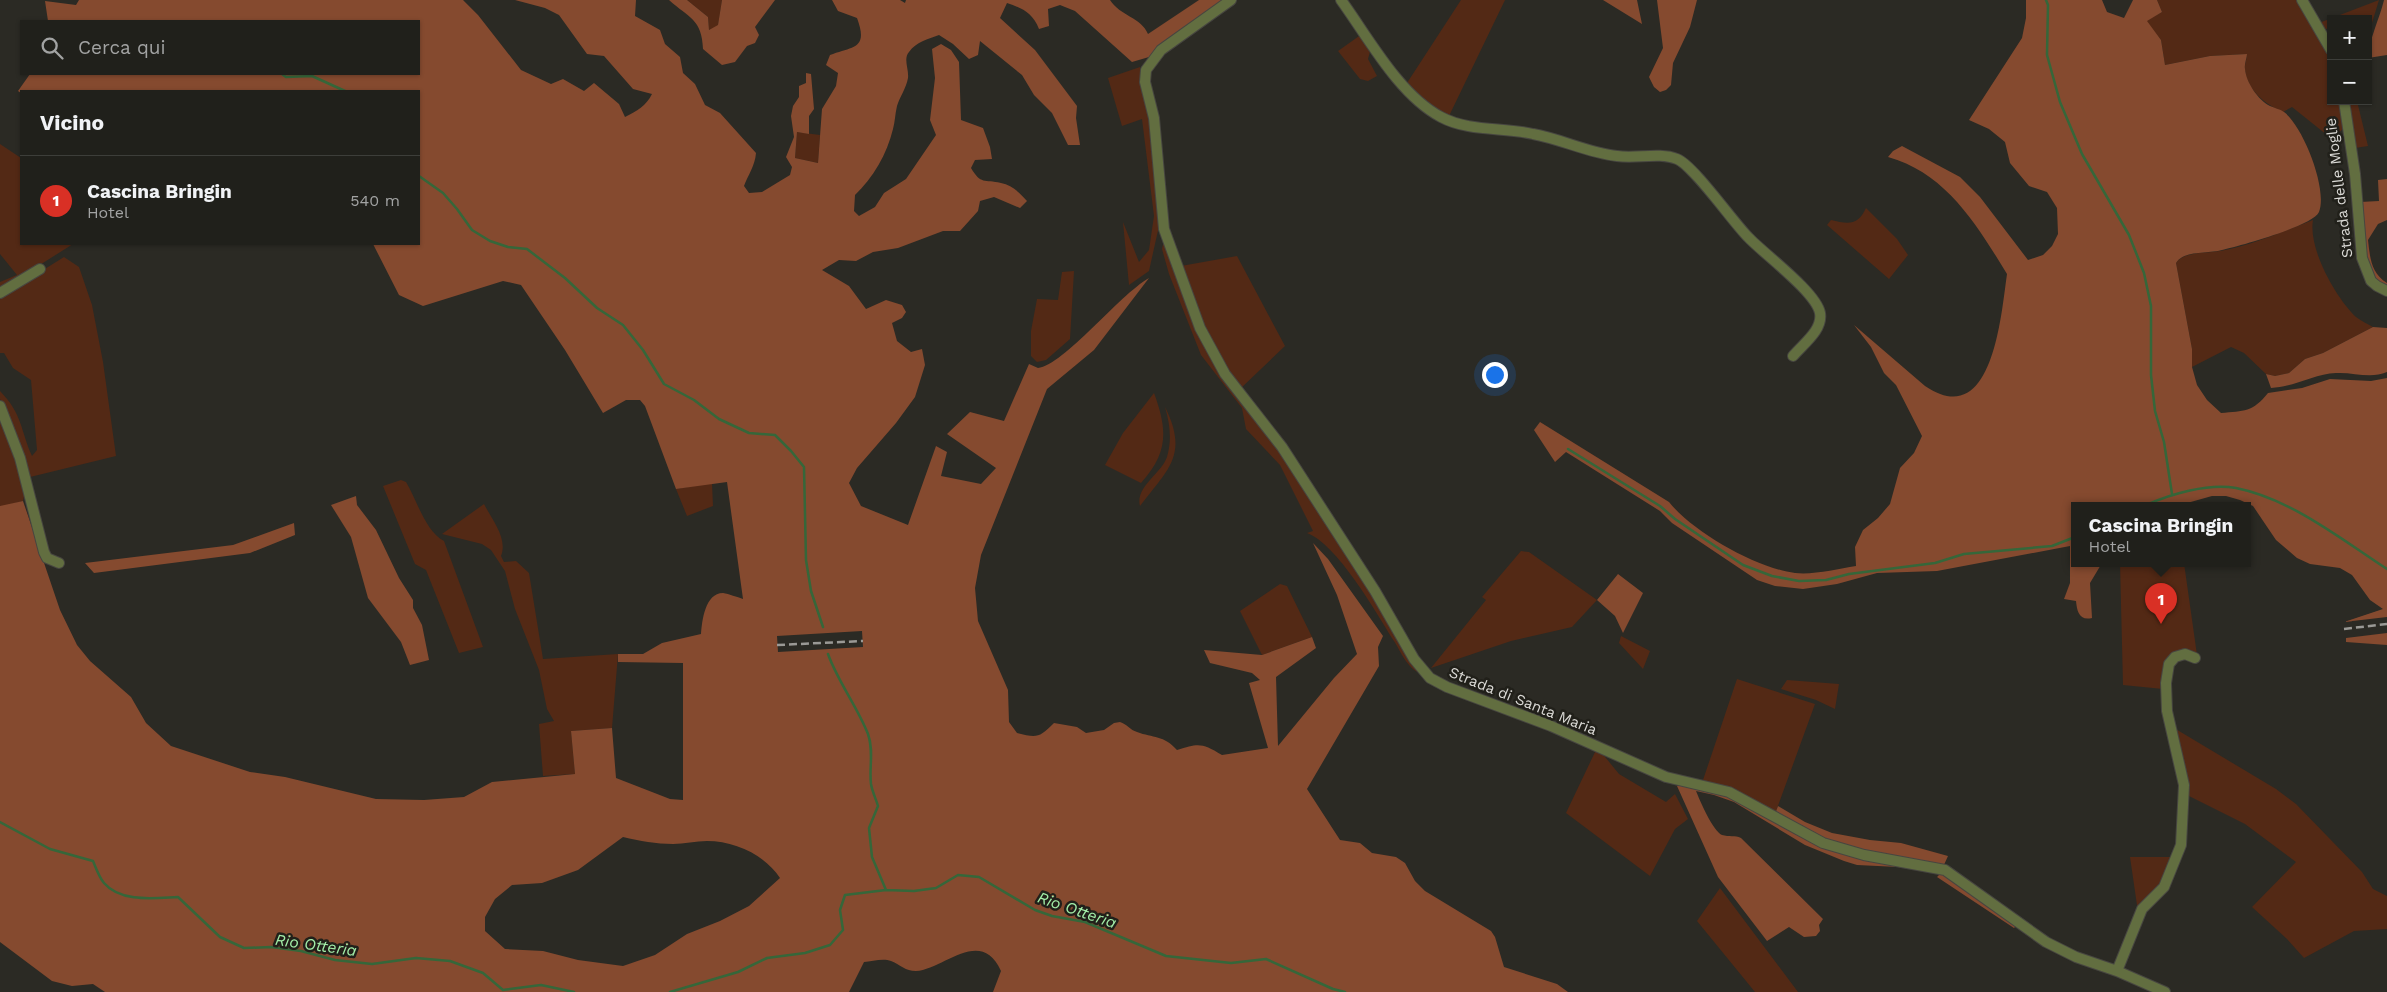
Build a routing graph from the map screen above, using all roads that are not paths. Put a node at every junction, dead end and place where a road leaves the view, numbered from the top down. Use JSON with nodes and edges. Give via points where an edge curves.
{"nodes":[{"id":1,"x":1231,"y":0,"type":"edge"},
{"id":2,"x":1341,"y":0,"type":"edge"},
{"id":3,"x":2302,"y":0,"type":"edge"},
{"id":4,"x":2327,"y":43,"type":"edge"},
{"id":5,"x":2345,"y":105,"type":"edge"},
{"id":6,"x":40,"y":269,"type":"dead end"},
{"id":7,"x":2387,"y":291,"type":"edge"},
{"id":8,"x":0,"y":293,"type":"edge"},
{"id":9,"x":1792,"y":356,"type":"dead end"},
{"id":10,"x":0,"y":406,"type":"edge"},
{"id":11,"x":59,"y":563,"type":"dead end"},
{"id":12,"x":2196,"y":658,"type":"dead end"},
{"id":13,"x":2117,"y":971,"type":"junction"},
{"id":14,"x":2165,"y":992,"type":"edge"}],
"edges":[{"from":1,"to":13,"type":"street","name":"Strada di Santa Maria","via":[[1161,50],[1146,70],[1145,82],[1154,118],[1164,229],[1200,328],[1226,374],[1282,447],[1375,591],[1414,659],[1430,678],[1440,685],[1551,726],[1666,777],[1733,794],[1823,843],[1945,870],[2042,939]]},
{"from":2,"to":9,"type":"street","via":[[1401,82],[1427,108],[1443,118],[1473,126],[1538,134],[1614,156],[1668,157],[1684,162],[1747,236],[1815,302],[1820,315],[1819,324]]},
{"from":3,"to":4,"type":"street"},
{"from":5,"to":7,"type":"street","name":"Strada delle Moglie","via":[[2355,174],[2362,258],[2371,281]]},
{"from":6,"to":8,"type":"street"},
{"from":10,"to":11,"type":"street","via":[[20,458],[44,552],[47,558]]},
{"from":12,"to":13,"type":"street","via":[[2183,654],[2174,657],[2169,664],[2166,683],[2168,716],[2184,785],[2180,847],[2164,887],[2142,910]]},
{"from":13,"to":14,"type":"street","name":"Strada di Santa Maria"}]}
